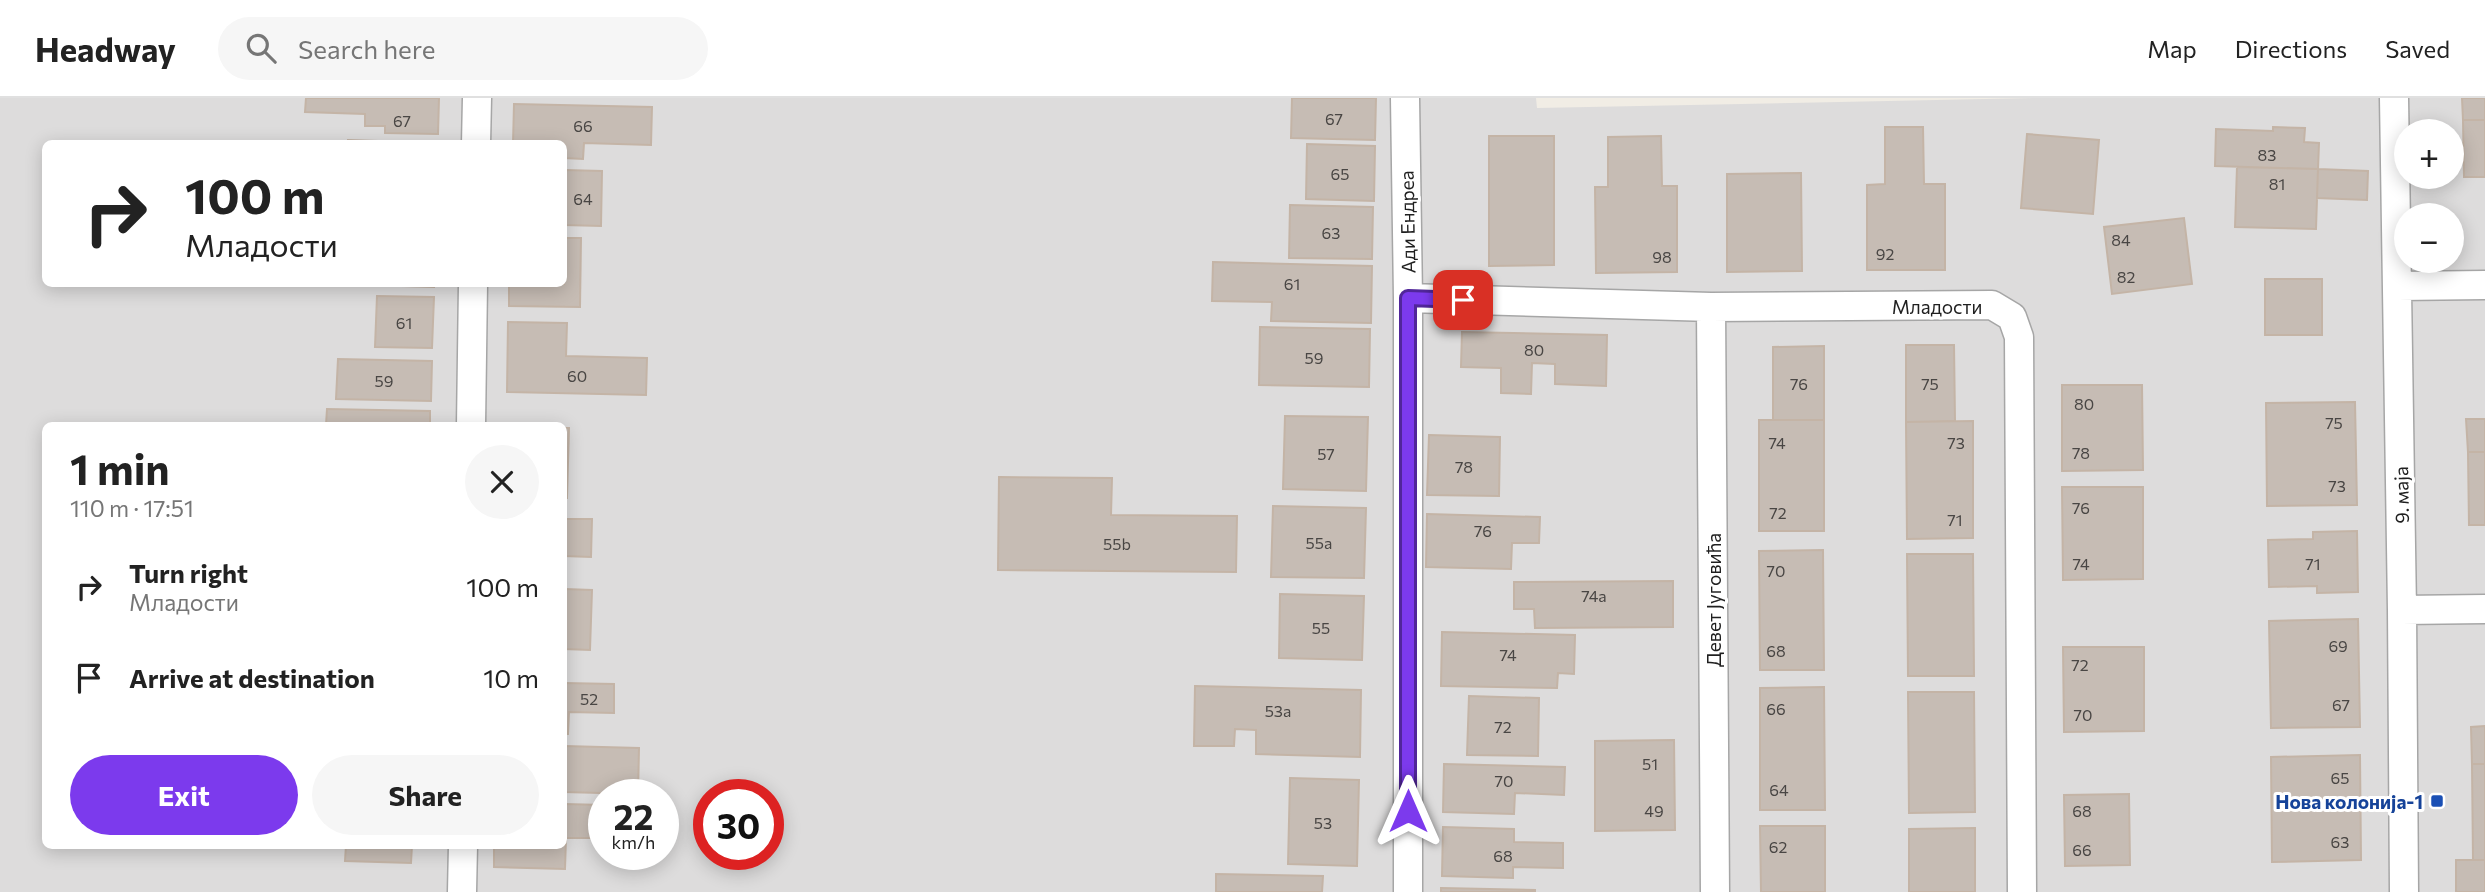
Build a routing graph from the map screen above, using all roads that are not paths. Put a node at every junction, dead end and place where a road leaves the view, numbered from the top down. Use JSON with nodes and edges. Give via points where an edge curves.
{"nodes":[{"id":1,"x":477,"y":98,"type":"edge"},
{"id":2,"x":1405,"y":98,"type":"edge"},
{"id":3,"x":2394,"y":98,"type":"edge"},
{"id":4,"x":476,"y":140,"type":"edge"},
{"id":5,"x":2485,"y":285,"type":"edge"},
{"id":6,"x":2398,"y":286,"type":"junction"},
{"id":7,"x":473,"y":287,"type":"edge"},
{"id":8,"x":1408,"y":298,"type":"junction"},
{"id":9,"x":1712,"y":307,"type":"junction"},
{"id":10,"x":471,"y":422,"type":"edge"},
{"id":11,"x":2485,"y":609,"type":"edge"},
{"id":12,"x":2403,"y":610,"type":"junction"},
{"id":13,"x":463,"y":849,"type":"edge"},
{"id":14,"x":462,"y":892,"type":"edge"},
{"id":15,"x":1408,"y":892,"type":"edge"},
{"id":16,"x":1715,"y":892,"type":"edge"},
{"id":17,"x":2022,"y":892,"type":"edge"},
{"id":18,"x":2404,"y":892,"type":"edge"}],
"edges":[{"from":1,"to":4,"type":"street"},
{"from":2,"to":8,"type":"street","name":"Ади Ендреа"},
{"from":3,"to":6,"type":"street","name":"9. маја"},
{"from":5,"to":6,"type":"street"},
{"from":6,"to":12,"type":"street","name":"9. маја"},
{"from":7,"to":10,"type":"street"},
{"from":8,"to":9,"type":"street","name":"Младости"},
{"from":8,"to":15,"type":"street","name":"Ади Ендреа"},
{"from":9,"to":16,"type":"street","name":"Девет Југовића"},
{"from":9,"to":17,"type":"street","name":"Младости","via":[[1992,305],[2017,325]]},
{"from":11,"to":12,"type":"street"},
{"from":12,"to":18,"type":"street","name":"9. маја"},
{"from":13,"to":14,"type":"street"}]}
